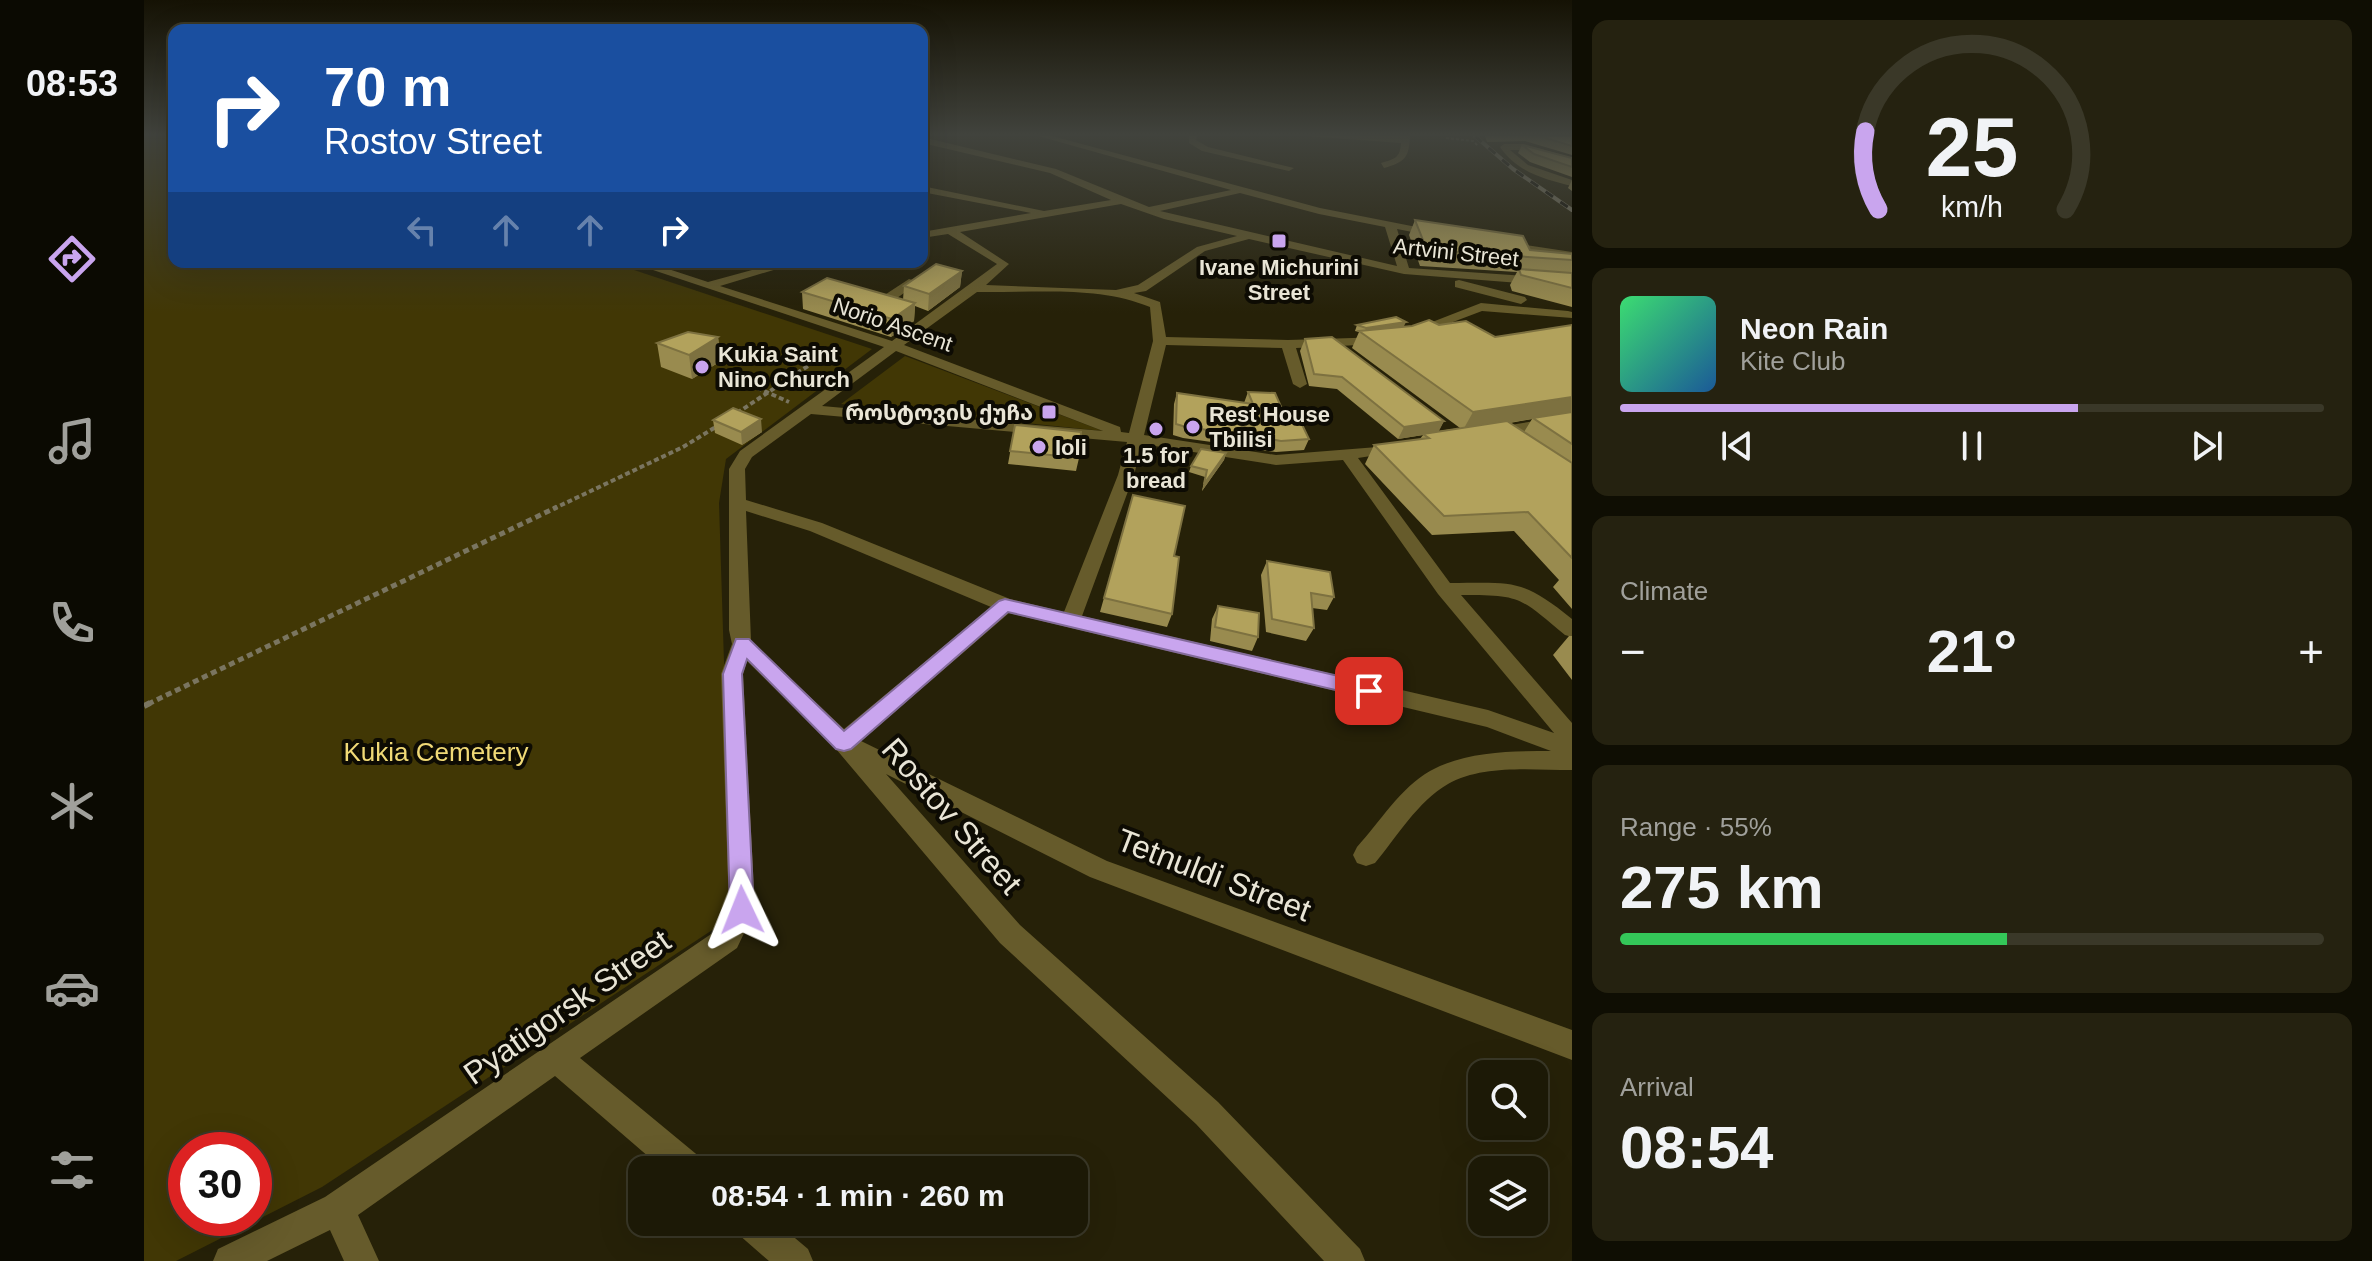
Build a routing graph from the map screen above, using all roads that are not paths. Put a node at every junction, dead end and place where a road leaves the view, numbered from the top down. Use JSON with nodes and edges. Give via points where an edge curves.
{"nodes":[{"id":1,"x":955,"y":195,"type":"edge"},
{"id":2,"x":1107,"y":195,"type":"edge"},
{"id":3,"x":1222,"y":195,"type":"edge"},
{"id":4,"x":1257,"y":195,"type":"edge"},
{"id":5,"x":1122,"y":201,"type":"junction"},
{"id":6,"x":1148,"y":211,"type":"junction"},
{"id":7,"x":1047,"y":214,"type":"junction"},
{"id":8,"x":1390,"y":225,"type":"junction"},
{"id":9,"x":949,"y":230,"type":"junction"},
{"id":10,"x":928,"y":234,"type":"edge"},
{"id":11,"x":1249,"y":235,"type":"junction"},
{"id":12,"x":1447,"y":235,"type":"edge"},
{"id":13,"x":1490,"y":243,"type":"edge"},
{"id":14,"x":1572,"y":255,"type":"edge"},
{"id":15,"x":653,"y":268,"type":"edge"},
{"id":16,"x":769,"y":268,"type":"edge"},
{"id":17,"x":1404,"y":271,"type":"junction"},
{"id":18,"x":913,"y":282,"type":"edge"},
{"id":19,"x":1572,"y":283,"type":"edge"},
{"id":20,"x":706,"y":286,"type":"junction"},
{"id":21,"x":977,"y":288,"type":"junction"},
{"id":22,"x":1115,"y":294,"type":"junction"},
{"id":23,"x":1570,"y":316,"type":"edge"},
{"id":24,"x":933,"y":320,"type":"junction"},
{"id":25,"x":1160,"y":341,"type":"junction"},
{"id":26,"x":1332,"y":343,"type":"junction"},
{"id":27,"x":1288,"y":344,"type":"junction"},
{"id":28,"x":897,"y":347,"type":"junction"},
{"id":29,"x":1358,"y":362,"type":"edge"},
{"id":30,"x":1300,"y":384,"type":"dead end"},
{"id":31,"x":809,"y":409,"type":"junction"},
{"id":32,"x":1572,"y":420,"type":"edge"},
{"id":33,"x":1500,"y":431,"type":"junction"},
{"id":34,"x":1473,"y":436,"type":"edge"},
{"id":35,"x":1133,"y":438,"type":"junction"},
{"id":36,"x":1417,"y":444,"type":"edge"},
{"id":37,"x":1524,"y":448,"type":"edge"},
{"id":38,"x":1347,"y":455,"type":"junction"},
{"id":39,"x":737,"y":503,"type":"junction"},
{"id":40,"x":1445,"y":589,"type":"junction"},
{"id":41,"x":1005,"y":605,"type":"junction"},
{"id":42,"x":1071,"y":619,"type":"junction"},
{"id":43,"x":1572,"y":630,"type":"edge"},
{"id":44,"x":742,"y":644,"type":"junction"},
{"id":45,"x":1572,"y":738,"type":"edge"},
{"id":46,"x":844,"y":743,"type":"junction"},
{"id":47,"x":1572,"y":751,"type":"edge"},
{"id":48,"x":1572,"y":761,"type":"edge"},
{"id":49,"x":1366,"y":855,"type":"dead end"},
{"id":50,"x":1572,"y":1045,"type":"edge"},
{"id":51,"x":558,"y":1059,"type":"junction"},
{"id":52,"x":672,"y":1156,"type":"edge"},
{"id":53,"x":337,"y":1209,"type":"junction"},
{"id":54,"x":767,"y":1236,"type":"edge"},
{"id":55,"x":230,"y":1261,"type":"edge"},
{"id":56,"x":362,"y":1261,"type":"edge"},
{"id":57,"x":796,"y":1261,"type":"edge"},
{"id":58,"x":1348,"y":1261,"type":"edge"}],
"edges":[{"from":1,"to":7,"type":"street"},
{"from":2,"to":5,"type":"street","name":"Artvini Street"},
{"from":3,"to":6,"type":"street"},
{"from":4,"to":8,"type":"street"},
{"from":5,"to":6,"type":"street","name":"Artvini Street"},
{"from":5,"to":7,"type":"street"},
{"from":6,"to":11,"type":"street","name":"Artvini Street"},
{"from":7,"to":9,"type":"street"},
{"from":8,"to":12,"type":"street"},
{"from":8,"to":17,"type":"street"},
{"from":9,"to":10,"type":"street"},
{"from":9,"to":21,"type":"street","via":[[1003,264]]},
{"from":11,"to":17,"type":"street","name":"Artvini Street"},
{"from":11,"to":22,"type":"street","via":[[1201,249],[1142,288]]},
{"from":13,"to":14,"type":"street"},
{"from":15,"to":20,"type":"street","name":"Norio Ascent"},
{"from":16,"to":20,"type":"street"},
{"from":17,"to":19,"type":"street","name":"Artvini Street"},
{"from":17,"to":23,"type":"street"},
{"from":18,"to":24,"type":"street","via":[[885,304]]},
{"from":20,"to":28,"type":"street","name":"Norio Ascent"},
{"from":21,"to":22,"type":"street"},
{"from":21,"to":24,"type":"street"},
{"from":22,"to":25,"type":"street","via":[[1156,305]]},
{"from":23,"to":26,"type":"street","via":[[1481,307],[1399,337]]},
{"from":24,"to":28,"type":"street"},
{"from":25,"to":27,"type":"street"},
{"from":25,"to":35,"type":"street"},
{"from":26,"to":27,"type":"street"},
{"from":26,"to":29,"type":"street"},
{"from":27,"to":30,"type":"street"},
{"from":28,"to":31,"type":"street"},
{"from":28,"to":35,"type":"street","name":"Norio Ascent"},
{"from":31,"to":35,"type":"street","name":"Norio Ascent"},
{"from":31,"to":39,"type":"street","via":[[746,454],[737,469]]},
{"from":32,"to":33,"type":"street"},
{"from":33,"to":34,"type":"street"},
{"from":33,"to":37,"type":"street"},
{"from":35,"to":38,"type":"street","name":"Norio Ascent","via":[[1276,460]]},
{"from":35,"to":42,"type":"street","via":[[1126,475]]},
{"from":36,"to":38,"type":"street","name":"Norio Ascent"},
{"from":38,"to":40,"type":"street"},
{"from":39,"to":41,"type":"street","via":[[816,527]]},
{"from":39,"to":44,"type":"street"},
{"from":40,"to":43,"type":"street","via":[[1513,589],[1533,598]]},
{"from":40,"to":45,"type":"street"},
{"from":41,"to":42,"type":"street"},
{"from":41,"to":46,"type":"street"},
{"from":42,"to":47,"type":"street","via":[[1488,719]]},
{"from":44,"to":46,"type":"street","name":"Rostov Street"},
{"from":44,"to":51,"type":"street","name":"Pyatigorsk Street","via":[[732,674],[742,910],[727,939]]},
{"from":46,"to":50,"type":"street","name":"Tetnuldi Street","via":[[1099,869]]},
{"from":46,"to":58,"type":"street","name":"Rostov Street","via":[[1010,934],[1207,1113]]},
{"from":48,"to":49,"type":"street","via":[[1470,766],[1435,779]]},
{"from":51,"to":52,"type":"street"},
{"from":51,"to":53,"type":"street","name":"Pyatigorsk Street"},
{"from":53,"to":55,"type":"street","name":"Pyatigorsk Street"},
{"from":53,"to":56,"type":"street"},
{"from":54,"to":57,"type":"street"}]}
